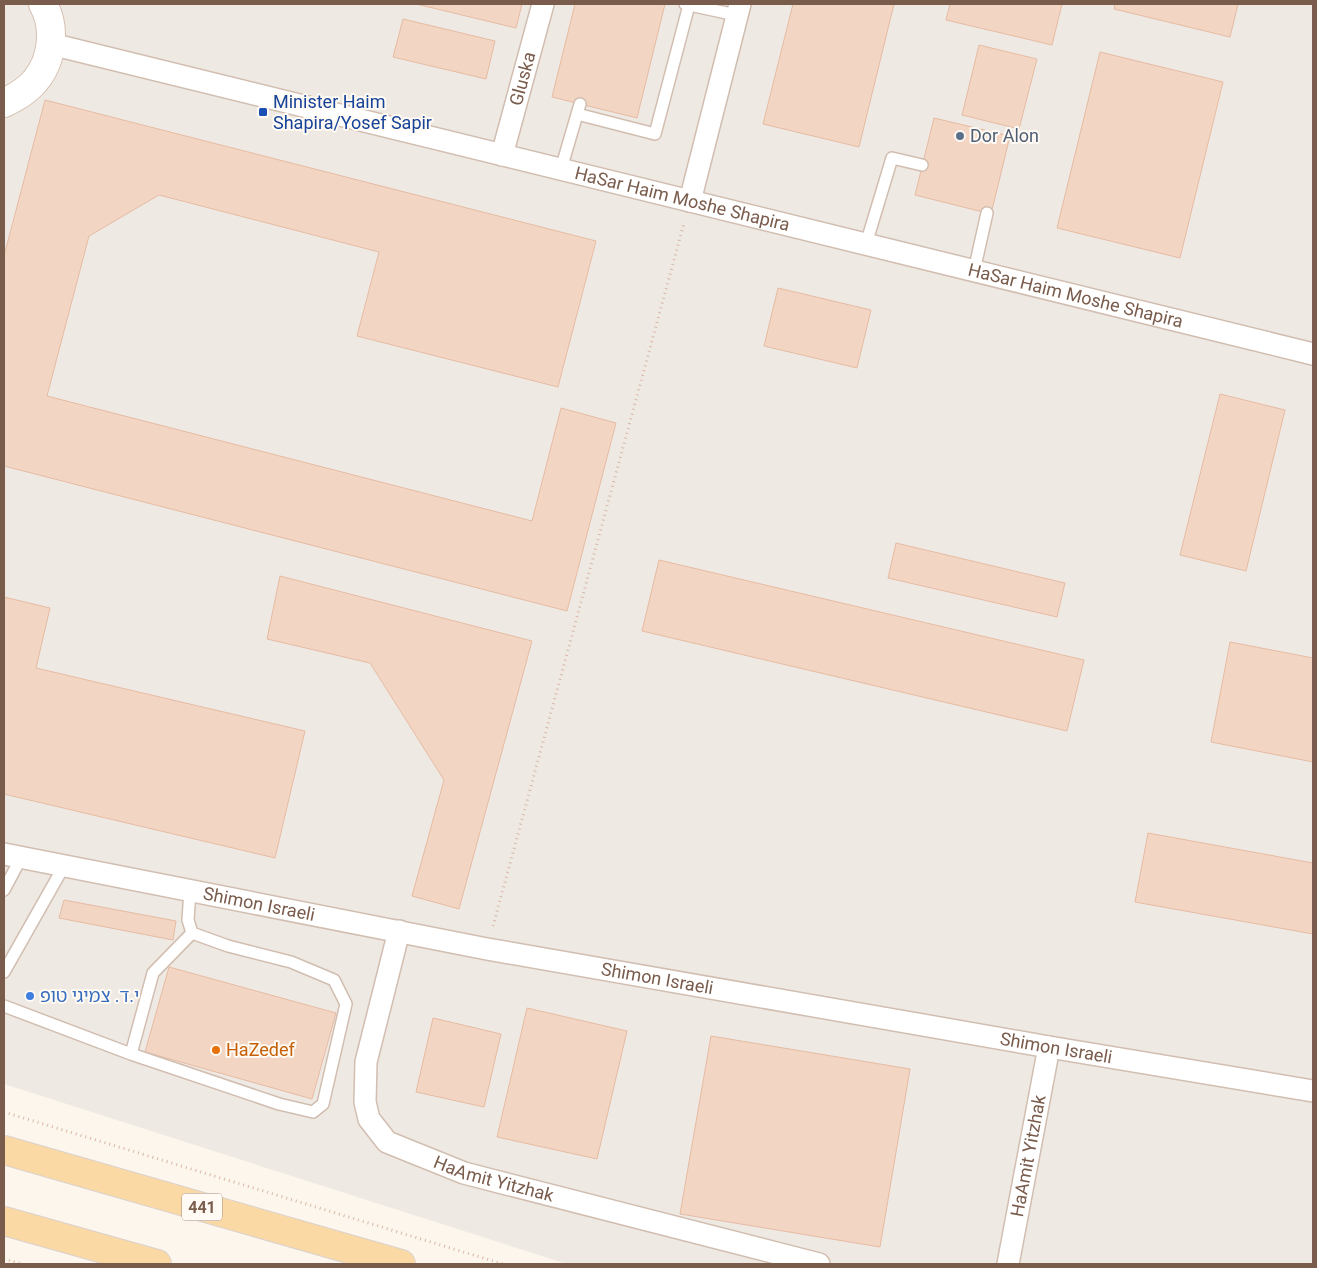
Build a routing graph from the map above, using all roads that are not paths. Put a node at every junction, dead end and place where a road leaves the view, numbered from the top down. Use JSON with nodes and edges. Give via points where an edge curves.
{"nodes":[{"id":1,"x":43,"y":4,"type":"edge"},
{"id":2,"x":542,"y":4,"type":"edge"},
{"id":3,"x":687,"y":4,"type":"edge"},
{"id":4,"x":738,"y":9,"type":"edge"},
{"id":5,"x":51,"y":44,"type":"junction"},
{"id":6,"x":4,"y":103,"type":"edge"},
{"id":7,"x":502,"y":155,"type":"junction"},
{"id":8,"x":922,"y":165,"type":"dead end"},
{"id":9,"x":561,"y":169,"type":"junction"},
{"id":10,"x":690,"y":201,"type":"junction"},
{"id":11,"x":987,"y":213,"type":"dead end"},
{"id":12,"x":866,"y":244,"type":"junction"},
{"id":13,"x":974,"y":271,"type":"junction"},
{"id":14,"x":1313,"y":354,"type":"edge"},
{"id":15,"x":12,"y":856,"type":"edge"},
{"id":16,"x":64,"y":866,"type":"junction"},
{"id":17,"x":4,"y":890,"type":"edge"},
{"id":18,"x":190,"y":891,"type":"junction"},
{"id":19,"x":399,"y":931,"type":"junction"},
{"id":20,"x":192,"y":933,"type":"junction"},
{"id":21,"x":4,"y":972,"type":"edge"},
{"id":22,"x":4,"y":1006,"type":"edge"},
{"id":23,"x":1049,"y":1047,"type":"junction"},
{"id":24,"x":131,"y":1054,"type":"junction"},
{"id":25,"x":1313,"y":1090,"type":"edge"},
{"id":26,"x":4,"y":1150,"type":"edge"},
{"id":27,"x":4,"y":1221,"type":"edge"},
{"id":28,"x":157,"y":1264,"type":"edge"},
{"id":29,"x":401,"y":1264,"type":"edge"},
{"id":30,"x":818,"y":1264,"type":"edge"},
{"id":31,"x":1008,"y":1264,"type":"edge"}],
"edges":[{"from":1,"to":5,"type":"street","via":[[50,25]]},
{"from":2,"to":7,"type":"street","name":"Gluska"},
{"from":3,"to":4,"type":"lane"},
{"from":3,"to":9,"type":"lane","via":[[655,134],[579,109]]},
{"from":4,"to":10,"type":"street"},
{"from":5,"to":6,"type":"street","via":[[46,63],[36,80],[22,94]]},
{"from":5,"to":7,"type":"street","name":"HaSar Haim Moshe Shapira"},
{"from":7,"to":9,"type":"street","name":"HaSar Haim Moshe Shapira"},
{"from":8,"to":12,"type":"lane","via":[[892,158]]},
{"from":9,"to":10,"type":"street","name":"HaSar Haim Moshe Shapira"},
{"from":10,"to":12,"type":"street","name":"HaSar Haim Moshe Shapira"},
{"from":11,"to":13,"type":"lane"},
{"from":12,"to":13,"type":"street","name":"HaSar Haim Moshe Shapira"},
{"from":13,"to":14,"type":"street","name":"HaSar Haim Moshe Shapira"},
{"from":15,"to":16,"type":"street","name":"Shimon Israeli"},
{"from":15,"to":17,"type":"lane"},
{"from":16,"to":18,"type":"street","name":"Shimon Israeli"},
{"from":16,"to":21,"type":"lane"},
{"from":18,"to":19,"type":"street","name":"Shimon Israeli"},
{"from":18,"to":20,"type":"lane","via":[[188,920]]},
{"from":19,"to":23,"type":"street","name":"Shimon Israeli"},
{"from":19,"to":30,"type":"street","name":"HaAmit Yitzhak","via":[[366,1062],[365,1102],[369,1119],[386,1142],[464,1173]]},
{"from":20,"to":24,"type":"lane","via":[[153,973]]},
{"from":20,"to":24,"type":"lane","via":[[291,962],[334,980],[346,1004],[323,1104],[313,1112],[280,1104]]},
{"from":22,"to":24,"type":"lane"},
{"from":23,"to":25,"type":"street","name":"Shimon Israeli"},
{"from":23,"to":31,"type":"street","name":"HaAmit Yitzhak"},
{"from":26,"to":29,"type":"main road","number":"441"},
{"from":27,"to":28,"type":"main road"}]}
